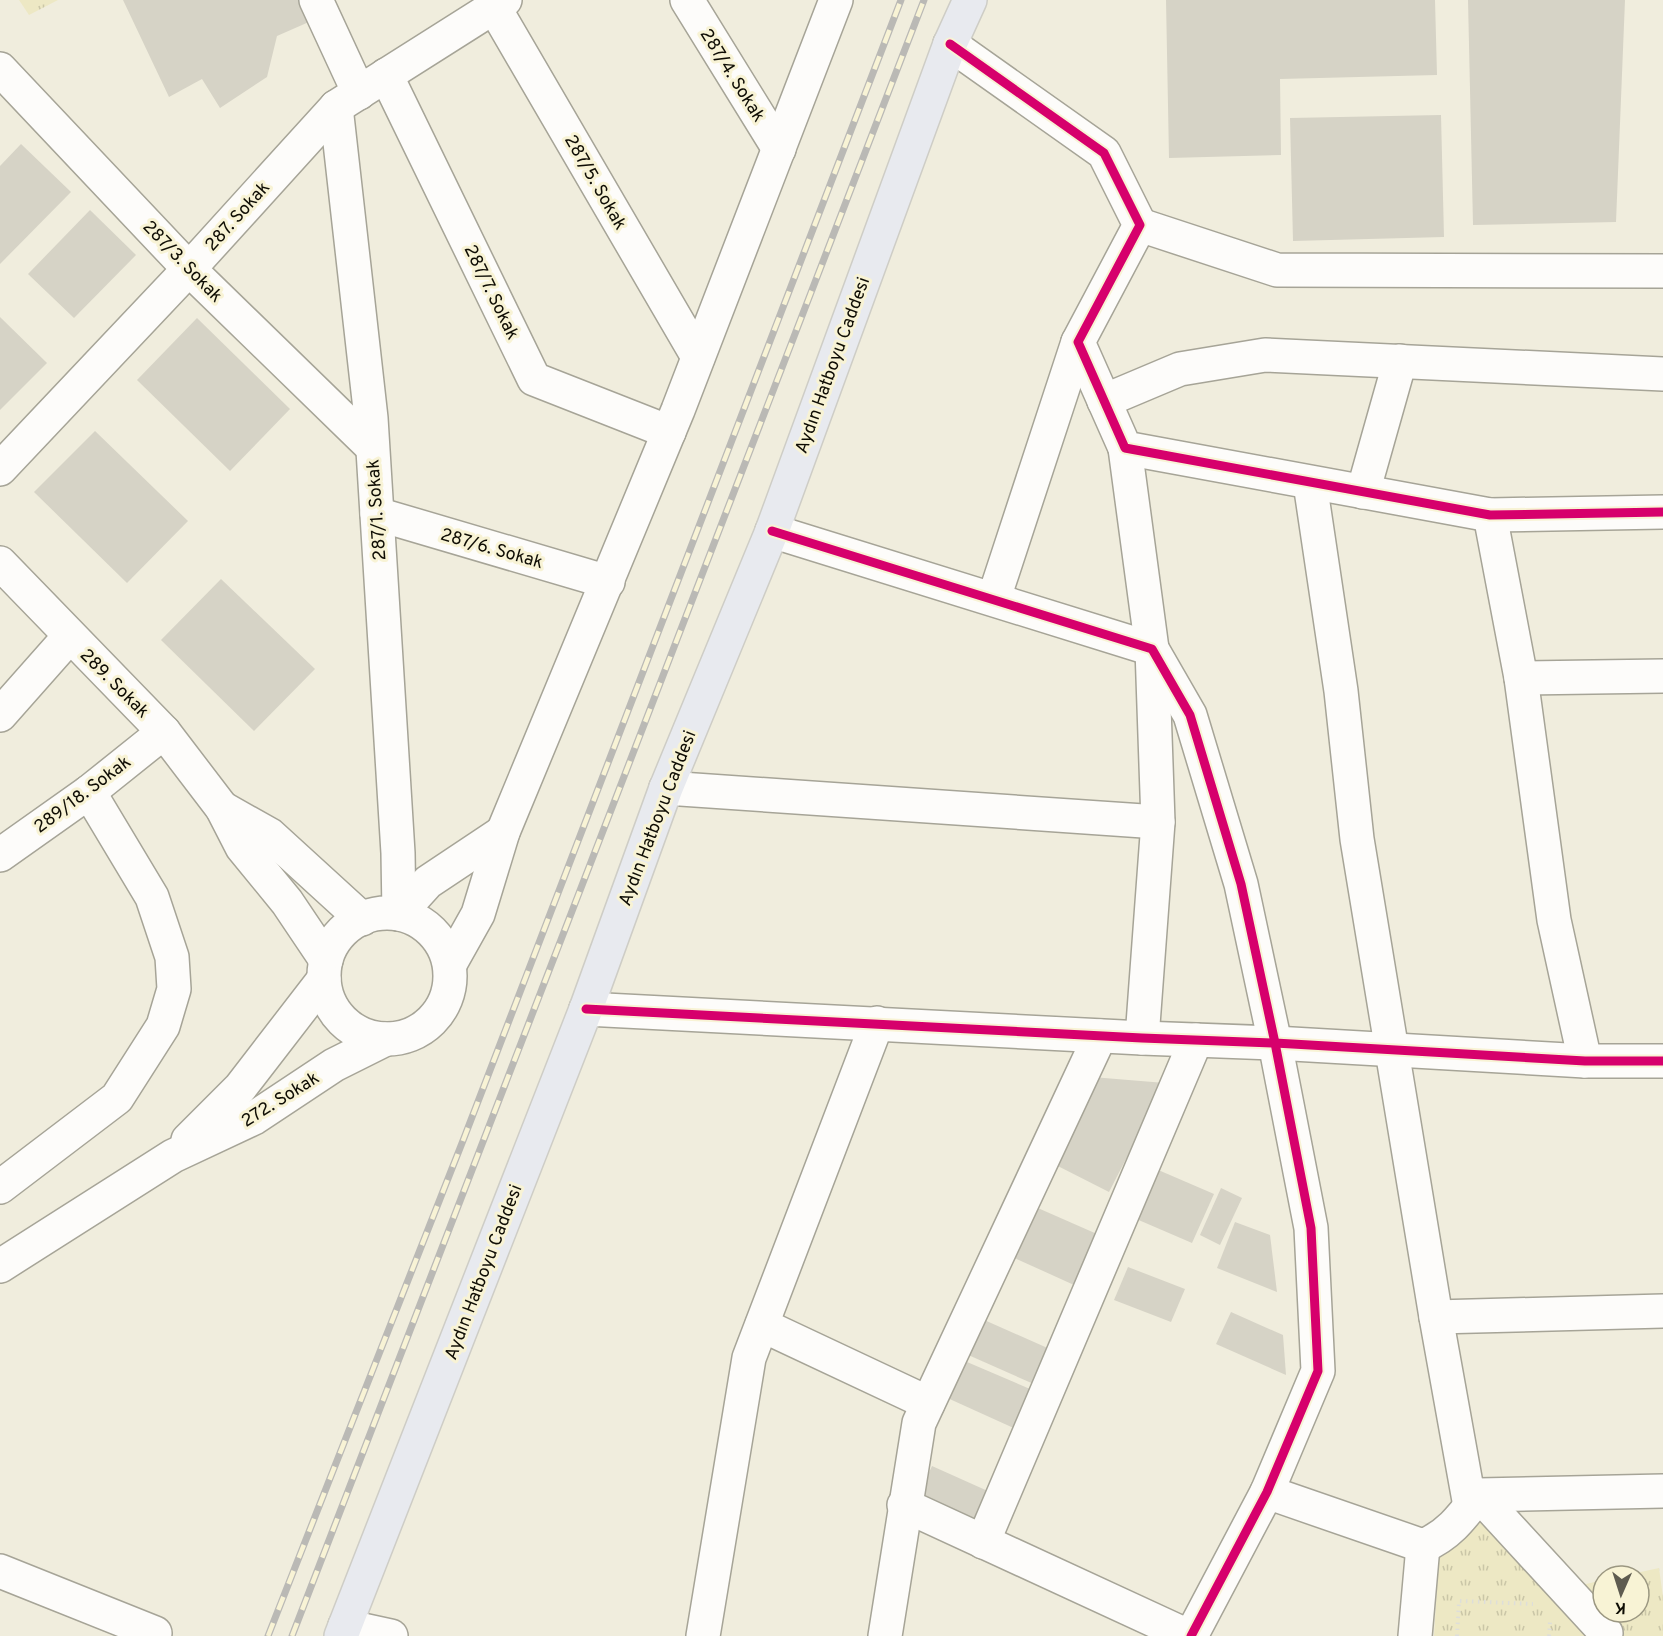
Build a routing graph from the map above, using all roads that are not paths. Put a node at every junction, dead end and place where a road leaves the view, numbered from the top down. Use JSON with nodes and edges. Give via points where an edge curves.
{"nodes":[{"id":1,"x":316,"y":0,"type":"edge"},
{"id":2,"x":687,"y":0,"type":"edge"},
{"id":3,"x":836,"y":0,"type":"edge"},
{"id":4,"x":970,"y":0,"type":"edge"},
{"id":5,"x":500,"y":3,"type":"edge"},
{"id":6,"x":950,"y":44,"type":"junction"},
{"id":7,"x":0,"y":69,"type":"edge"},
{"id":8,"x":386,"y":75,"type":"junction"},
{"id":9,"x":347,"y":100,"type":"junction"},
{"id":10,"x":779,"y":149,"type":"junction"},
{"id":11,"x":1140,"y":225,"type":"junction"},
{"id":12,"x":189,"y":269,"type":"junction"},
{"id":13,"x":1663,"y":271,"type":"edge"},
{"id":14,"x":1078,"y":342,"type":"junction"},
{"id":15,"x":698,"y":357,"type":"junction"},
{"id":16,"x":1400,"y":361,"type":"junction"},
{"id":17,"x":1663,"y":374,"type":"edge"},
{"id":18,"x":1104,"y":401,"type":"junction"},
{"id":19,"x":669,"y":432,"type":"junction"},
{"id":20,"x":372,"y":447,"type":"junction"},
{"id":21,"x":1125,"y":448,"type":"junction"},
{"id":22,"x":0,"y":469,"type":"edge"},
{"id":23,"x":1310,"y":483,"type":"junction"},
{"id":24,"x":1363,"y":492,"type":"junction"},
{"id":25,"x":1663,"y":512,"type":"edge"},
{"id":26,"x":376,"y":514,"type":"junction"},
{"id":27,"x":1490,"y":515,"type":"junction"},
{"id":28,"x":772,"y":531,"type":"junction"},
{"id":29,"x":0,"y":563,"type":"edge"},
{"id":30,"x":608,"y":582,"type":"junction"},
{"id":31,"x":994,"y":598,"type":"junction"},
{"id":32,"x":69,"y":637,"type":"junction"},
{"id":33,"x":1152,"y":649,"type":"junction"},
{"id":34,"x":1663,"y":676,"type":"edge"},
{"id":35,"x":1521,"y":678,"type":"junction"},
{"id":36,"x":0,"y":715,"type":"edge"},
{"id":37,"x":164,"y":732,"type":"junction"},
{"id":38,"x":666,"y":788,"type":"junction"},
{"id":39,"x":89,"y":792,"type":"junction"},
{"id":40,"x":222,"y":808,"type":"junction"},
{"id":41,"x":1158,"y":822,"type":"junction"},
{"id":42,"x":503,"y":832,"type":"junction"},
{"id":43,"x":0,"y":855,"type":"edge"},
{"id":44,"x":399,"y":914,"type":"junction"},
{"id":45,"x":362,"y":919,"type":"junction"},
{"id":46,"x":450,"y":964,"type":"junction"},
{"id":47,"x":325,"y":969,"type":"junction"},
{"id":48,"x":586,"y":1009,"type":"junction"},
{"id":49,"x":877,"y":1023,"type":"junction"},
{"id":50,"x":1100,"y":1036,"type":"junction"},
{"id":51,"x":1142,"y":1038,"type":"junction"},
{"id":52,"x":386,"y":1039,"type":"junction"},
{"id":53,"x":1196,"y":1040,"type":"junction"},
{"id":54,"x":1275,"y":1043,"type":"junction"},
{"id":55,"x":1393,"y":1052,"type":"junction"},
{"id":56,"x":1585,"y":1061,"type":"junction"},
{"id":57,"x":1663,"y":1061,"type":"edge"},
{"id":58,"x":172,"y":1156,"type":"junction"},
{"id":59,"x":0,"y":1187,"type":"edge"},
{"id":60,"x":0,"y":1266,"type":"edge"},
{"id":61,"x":1663,"y":1311,"type":"edge"},
{"id":62,"x":1436,"y":1317,"type":"junction"},
{"id":63,"x":762,"y":1325,"type":"junction"},
{"id":64,"x":928,"y":1403,"type":"junction"},
{"id":65,"x":1663,"y":1491,"type":"edge"},
{"id":66,"x":1267,"y":1492,"type":"junction"},
{"id":67,"x":1475,"y":1501,"type":"junction"},
{"id":68,"x":904,"y":1505,"type":"junction"},
{"id":69,"x":983,"y":1542,"type":"junction"},
{"id":70,"x":1423,"y":1546,"type":"junction"},
{"id":71,"x":0,"y":1570,"type":"edge"},
{"id":72,"x":343,"y":1631,"type":"edge"},
{"id":73,"x":1606,"y":1633,"type":"dead end"},
{"id":74,"x":153,"y":1636,"type":"edge"},
{"id":75,"x":391,"y":1636,"type":"edge"},
{"id":76,"x":703,"y":1636,"type":"edge"},
{"id":77,"x":885,"y":1636,"type":"edge"},
{"id":78,"x":1189,"y":1636,"type":"edge"},
{"id":79,"x":1415,"y":1636,"type":"edge"}],
"edges":[{"from":1,"to":9,"type":"street","name":"287/1. Sokak"},
{"from":2,"to":10,"type":"street","name":"287/4. Sokak"},
{"from":3,"to":10,"type":"street"},
{"from":4,"to":6,"type":"main road","name":"Aydın Hatboyu Caddesi"},
{"from":5,"to":8,"type":"street","name":"287. Sokak"},
{"from":5,"to":15,"type":"street","name":"287/5. Sokak"},
{"from":6,"to":11,"type":"street","via":[[1104,153]]},
{"from":6,"to":28,"type":"main road","name":"Aydın Hatboyu Caddesi"},
{"from":7,"to":12,"type":"street","name":"287/3. Sokak"},
{"from":8,"to":9,"type":"street","name":"287. Sokak"},
{"from":8,"to":19,"type":"street","name":"287/7. Sokak","via":[[534,379]]},
{"from":9,"to":12,"type":"street","name":"287. Sokak"},
{"from":9,"to":20,"type":"street","name":"287/1. Sokak"},
{"from":10,"to":15,"type":"street"},
{"from":11,"to":13,"type":"street","via":[[1277,270]]},
{"from":11,"to":14,"type":"street"},
{"from":12,"to":20,"type":"street","name":"287/3. Sokak"},
{"from":12,"to":22,"type":"street","name":"287. Sokak"},
{"from":14,"to":18,"type":"street"},
{"from":14,"to":31,"type":"street"},
{"from":15,"to":19,"type":"street"},
{"from":16,"to":17,"type":"street"},
{"from":16,"to":18,"type":"street","via":[[1265,355],[1180,369]]},
{"from":16,"to":24,"type":"street"},
{"from":18,"to":21,"type":"street"},
{"from":19,"to":30,"type":"street"},
{"from":20,"to":26,"type":"street","name":"287/1. Sokak"},
{"from":21,"to":23,"type":"street"},
{"from":21,"to":33,"type":"street"},
{"from":23,"to":24,"type":"street"},
{"from":23,"to":55,"type":"street","via":[[1341,691],[1357,839]]},
{"from":24,"to":27,"type":"street"},
{"from":25,"to":27,"type":"street"},
{"from":26,"to":30,"type":"street","name":"287/6. Sokak"},
{"from":26,"to":44,"type":"street","name":"287/1. Sokak"},
{"from":27,"to":35,"type":"street"},
{"from":28,"to":31,"type":"street"},
{"from":28,"to":38,"type":"main road","name":"Aydın Hatboyu Caddesi"},
{"from":29,"to":32,"type":"street","name":"289. Sokak"},
{"from":30,"to":42,"type":"street"},
{"from":31,"to":33,"type":"street"},
{"from":32,"to":36,"type":"street"},
{"from":32,"to":37,"type":"street","name":"289. Sokak"},
{"from":33,"to":41,"type":"street"},
{"from":33,"to":54,"type":"street","via":[[1190,716],[1241,884]]},
{"from":34,"to":35,"type":"street"},
{"from":35,"to":56,"type":"street","via":[[1554,920]]},
{"from":37,"to":39,"type":"street","name":"289/18. Sokak"},
{"from":37,"to":40,"type":"street","name":"289. Sokak"},
{"from":38,"to":41,"type":"street"},
{"from":38,"to":48,"type":"main road","name":"Aydın Hatboyu Caddesi"},
{"from":39,"to":43,"type":"street","name":"289/18. Sokak"},
{"from":39,"to":59,"type":"street","via":[[152,897],[172,957],[174,989],[163,1026],[117,1098]]},
{"from":40,"to":45,"type":"street","via":[[270,835]]},
{"from":40,"to":47,"type":"street","via":[[242,847],[287,902]]},
{"from":41,"to":51,"type":"street"},
{"from":42,"to":44,"type":"street","via":[[428,882]]},
{"from":42,"to":46,"type":"street","via":[[477,914]]},
{"from":44,"to":45,"type":"street"},
{"from":44,"to":46,"type":"street","via":[[432,931]]},
{"from":45,"to":47,"type":"street","via":[[346,928],[334,943]]},
{"from":46,"to":52,"type":"street","via":[[451,983],[436,1017],[404,1037]]},
{"from":47,"to":52,"type":"street","via":[[332,1005],[350,1027],[367,1036]]},
{"from":47,"to":58,"type":"street","name":"272. Sokak","via":[[240,1088]]},
{"from":48,"to":49,"type":"street"},
{"from":48,"to":72,"type":"main road","name":"Aydın Hatboyu Caddesi"},
{"from":49,"to":50,"type":"street"},
{"from":49,"to":63,"type":"street"},
{"from":50,"to":51,"type":"street"},
{"from":50,"to":64,"type":"street"},
{"from":51,"to":53,"type":"street"},
{"from":52,"to":58,"type":"street","name":"272. Sokak","via":[[334,1065],[254,1118]]},
{"from":53,"to":54,"type":"street"},
{"from":53,"to":69,"type":"street"},
{"from":54,"to":55,"type":"street"},
{"from":54,"to":66,"type":"street","via":[[1311,1228],[1318,1371]]},
{"from":55,"to":56,"type":"street"},
{"from":55,"to":62,"type":"street"},
{"from":56,"to":57,"type":"street"},
{"from":58,"to":60,"type":"street","name":"272. Sokak"},
{"from":61,"to":62,"type":"street"},
{"from":62,"to":67,"type":"street"},
{"from":63,"to":64,"type":"street"},
{"from":63,"to":76,"type":"street","via":[[749,1358]]},
{"from":64,"to":68,"type":"street","via":[[919,1423]]},
{"from":65,"to":67,"type":"street"},
{"from":66,"to":70,"type":"street"},
{"from":66,"to":78,"type":"street"},
{"from":67,"to":70,"type":"street","via":[[1458,1524],[1440,1539]]},
{"from":67,"to":73,"type":"street"},
{"from":68,"to":69,"type":"street"},
{"from":68,"to":77,"type":"street"},
{"from":69,"to":78,"type":"street"},
{"from":70,"to":79,"type":"street"},
{"from":71,"to":74,"type":"street","via":[[155,1633]]},
{"from":72,"to":75,"type":"street"}]}
